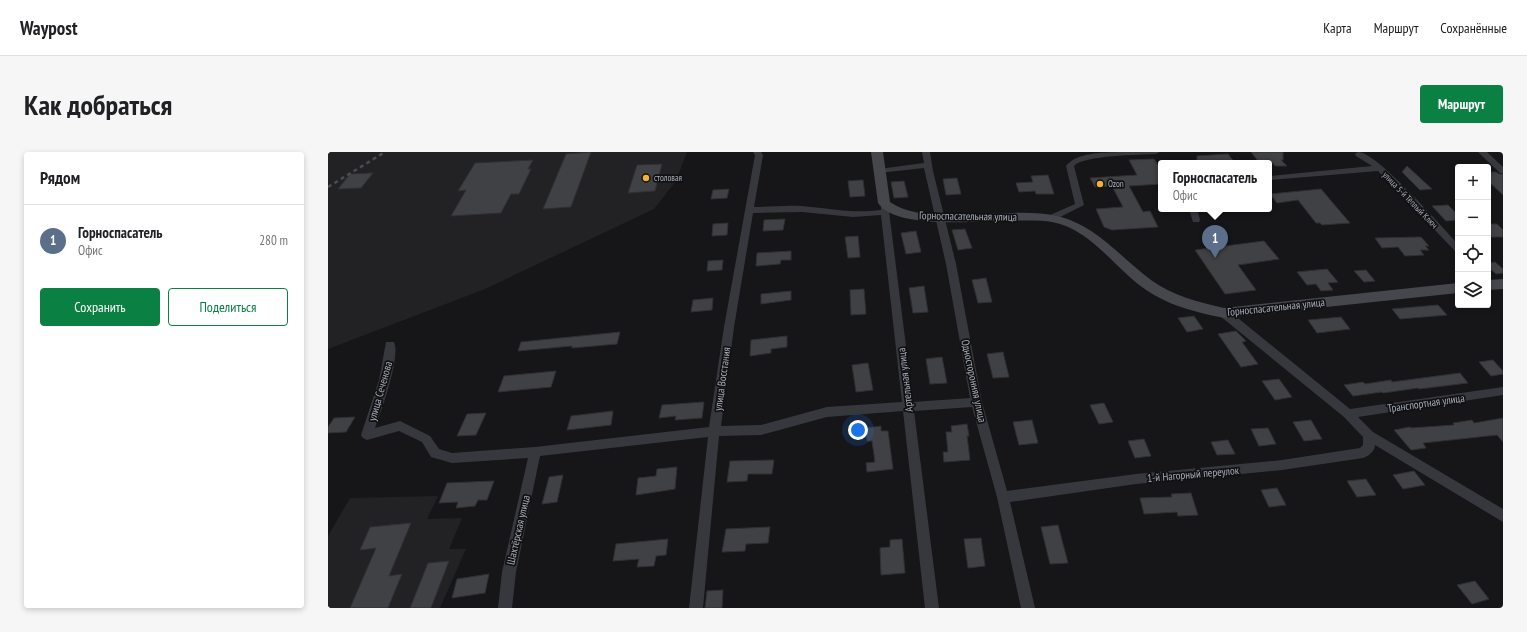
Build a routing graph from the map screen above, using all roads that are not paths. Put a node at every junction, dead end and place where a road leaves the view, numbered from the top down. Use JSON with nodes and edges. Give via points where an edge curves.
{"nodes":[{"id":1,"x":757,"y":152,"type":"edge"},
{"id":2,"x":877,"y":152,"type":"edge"},
{"id":3,"x":926,"y":152,"type":"edge"},
{"id":4,"x":1156,"y":152,"type":"edge"},
{"id":5,"x":1482,"y":152,"type":"edge"},
{"id":6,"x":1359,"y":154,"type":"dead end"},
{"id":7,"x":928,"y":166,"type":"junction"},
{"id":8,"x":1380,"y":168,"type":"junction"},
{"id":9,"x":879,"y":171,"type":"junction"},
{"id":10,"x":1503,"y":171,"type":"edge"},
{"id":11,"x":1272,"y":178,"type":"edge"},
{"id":12,"x":884,"y":208,"type":"junction"},
{"id":13,"x":749,"y":210,"type":"junction"},
{"id":14,"x":1194,"y":212,"type":"edge"},
{"id":15,"x":940,"y":218,"type":"junction"},
{"id":16,"x":1051,"y":218,"type":"junction"},
{"id":17,"x":1196,"y":220,"type":"dead end"},
{"id":18,"x":1455,"y":246,"type":"edge"},
{"id":19,"x":1455,"y":288,"type":"edge"},
{"id":20,"x":1224,"y":313,"type":"junction"},
{"id":21,"x":390,"y":345,"type":"dead end"},
{"id":22,"x":1503,"y":391,"type":"edge"},
{"id":23,"x":976,"y":402,"type":"junction"},
{"id":24,"x":908,"y":407,"type":"junction"},
{"id":25,"x":1348,"y":414,"type":"junction"},
{"id":26,"x":714,"y":432,"type":"junction"},
{"id":27,"x":1369,"y":435,"type":"junction"},
{"id":28,"x":536,"y":452,"type":"junction"},
{"id":29,"x":1003,"y":497,"type":"junction"},
{"id":30,"x":1503,"y":516,"type":"edge"},
{"id":31,"x":505,"y":608,"type":"edge"},
{"id":32,"x":696,"y":608,"type":"edge"},
{"id":33,"x":932,"y":608,"type":"edge"},
{"id":34,"x":1028,"y":608,"type":"edge"}],
"edges":[{"from":1,"to":13,"type":"street","name":"улица Восстания","via":[[759,155]]},
{"from":2,"to":9,"type":"main road","name":"Артельная улица"},
{"from":3,"to":7,"type":"street","name":"Односторонняя улица"},
{"from":4,"to":16,"type":"street","via":[[1093,156],[1074,161],[1070,166],[1080,205]]},
{"from":5,"to":10,"type":"street"},
{"from":6,"to":8,"type":"street","name":"улица 5-й Тёплый Ключ"},
{"from":7,"to":9,"type":"street"},
{"from":7,"to":15,"type":"street","name":"Односторонняя улица"},
{"from":8,"to":11,"type":"street"},
{"from":8,"to":18,"type":"street","name":"улица 5-й Тёплый Ключ"},
{"from":9,"to":12,"type":"main road","name":"Артельная улица"},
{"from":12,"to":13,"type":"street","via":[[870,215],[853,216],[800,209]]},
{"from":12,"to":15,"type":"main road","name":"Горноспасательная улица","via":[[906,215]]},
{"from":12,"to":24,"type":"street","name":"Артельная улица"},
{"from":13,"to":26,"type":"street","name":"улица Восстания"},
{"from":14,"to":17,"type":"street"},
{"from":15,"to":16,"type":"main road","name":"Горноспасательная улица"},
{"from":15,"to":23,"type":"street","name":"Односторонняя улица"},
{"from":16,"to":20,"type":"main road","name":"Горноспасательная улица","via":[[1076,226],[1157,291],[1175,300]]},
{"from":19,"to":20,"type":"main road","name":"Горноспасательная улица"},
{"from":20,"to":25,"type":"street"},
{"from":21,"to":28,"type":"street","name":"улица Сеченова","via":[[385,380],[367,436],[400,426],[426,439],[435,453],[452,458]]},
{"from":22,"to":25,"type":"street","name":"Транспортная улица"},
{"from":23,"to":24,"type":"street"},
{"from":23,"to":29,"type":"street","name":"Односторонняя улица"},
{"from":24,"to":26,"type":"street","via":[[827,412],[761,430]]},
{"from":24,"to":33,"type":"street","name":"Артельная улица"},
{"from":25,"to":27,"type":"street"},
{"from":26,"to":28,"type":"street"},
{"from":26,"to":32,"type":"street","name":"улица Восстания"},
{"from":27,"to":29,"type":"street","name":"1-й Нагорный переулок","via":[[1369,447],[1363,453],[1282,465],[1136,479]]},
{"from":27,"to":30,"type":"street"},
{"from":28,"to":31,"type":"street","name":"Шахтёрская улица","via":[[509,572]]},
{"from":29,"to":34,"type":"street","name":"Односторонняя улица"}]}
